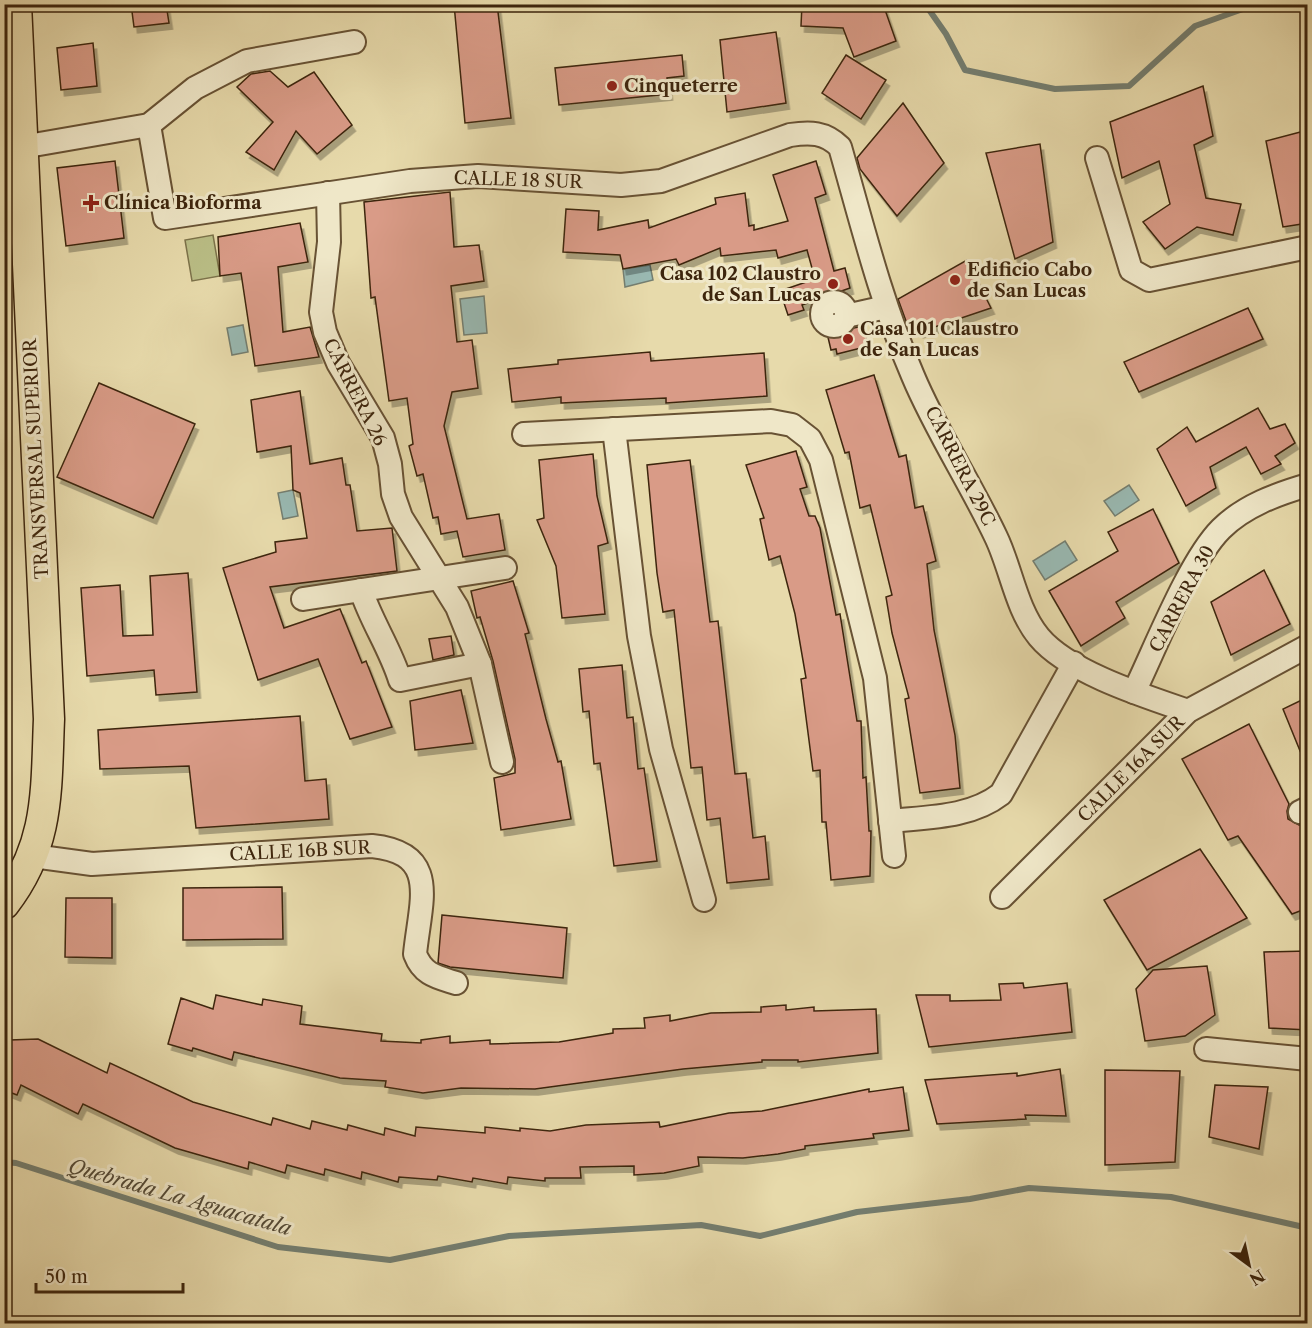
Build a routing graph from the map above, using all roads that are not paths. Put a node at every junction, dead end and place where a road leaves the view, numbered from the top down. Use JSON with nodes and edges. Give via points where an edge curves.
{"nodes":[{"id":1,"x":16,"y":4,"type":"edge"},
{"id":2,"x":354,"y":42,"type":"dead end"},
{"id":3,"x":148,"y":125,"type":"junction"},
{"id":4,"x":830,"y":137,"type":"joint"},
{"id":5,"x":22,"y":147,"type":"junction"},
{"id":6,"x":1097,"y":158,"type":"dead end"},
{"id":7,"x":327,"y":193,"type":"junction"},
{"id":8,"x":14,"y":229,"type":"edge"},
{"id":9,"x":1308,"y":246,"type":"edge"},
{"id":10,"x":886,"y":307,"type":"junction"},
{"id":11,"x":846,"y":316,"type":"dead end"},
{"id":12,"x":614,"y":429,"type":"junction"},
{"id":13,"x":524,"y":434,"type":"dead end"},
{"id":14,"x":1308,"y":486,"type":"edge"},
{"id":15,"x":505,"y":568,"type":"dead end"},
{"id":16,"x":439,"y":578,"type":"junction"},
{"id":17,"x":361,"y":590,"type":"junction"},
{"id":18,"x":303,"y":599,"type":"dead end"},
{"id":19,"x":1308,"y":646,"type":"edge"},
{"id":20,"x":1074,"y":663,"type":"junction"},
{"id":21,"x":480,"y":664,"type":"junction"},
{"id":22,"x":1134,"y":692,"type":"junction"},
{"id":23,"x":1188,"y":711,"type":"junction"},
{"id":24,"x":502,"y":762,"type":"dead end"},
{"id":25,"x":890,"y":821,"type":"junction"},
{"id":26,"x":33,"y":856,"type":"junction"},
{"id":27,"x":894,"y":856,"type":"dead end"},
{"id":28,"x":1002,"y":897,"type":"dead end"},
{"id":29,"x":705,"y":900,"type":"dead end"},
{"id":30,"x":4,"y":904,"type":"edge"},
{"id":31,"x":456,"y":983,"type":"dead end"},
{"id":32,"x":1206,"y":1049,"type":"dead end"},
{"id":33,"x":1308,"y":1059,"type":"edge"}],
"edges":[{"from":1,"to":5,"type":"main road","name":"TRANSVERSAL SUPERIOR"},
{"from":2,"to":3,"type":"street","via":[[247,60],[195,88]]},
{"from":3,"to":5,"type":"street"},
{"from":3,"to":7,"type":"street","name":"CALLE 18 SUR","via":[[165,218]]},
{"from":4,"to":7,"type":"street","name":"CALLE 18 SUR","via":[[810,132],[790,135],[661,181],[621,185],[478,176]]},
{"from":4,"to":10,"type":"street","name":"CARRERA 29C","via":[[840,147]]},
{"from":5,"to":8,"type":"main road","name":"TRANSVERSAL SUPERIOR"},
{"from":6,"to":9,"type":"street","via":[[1131,270],[1149,280]]},
{"from":7,"to":16,"type":"street","name":"CARRERA 26","via":[[329,242],[321,312],[325,332],[338,363],[383,438],[401,517]]},
{"from":8,"to":26,"type":"main road","name":"TRANSVERSAL SUPERIOR","via":[[49,719],[46,810]]},
{"from":10,"to":11,"type":"street"},
{"from":10,"to":20,"type":"street","name":"CARRERA 29C","via":[[914,378],[996,537],[1025,614],[1038,636]]},
{"from":12,"to":13,"type":"street"},
{"from":12,"to":25,"type":"street","via":[[771,421],[792,425],[810,439],[821,460],[834,506],[875,678]]},
{"from":12,"to":29,"type":"street","via":[[639,636],[661,749]]},
{"from":14,"to":22,"type":"street","name":"CARRERA 30","via":[[1271,497],[1221,529],[1189,578]]},
{"from":15,"to":16,"type":"street"},
{"from":16,"to":17,"type":"street"},
{"from":16,"to":21,"type":"street","name":"CARRERA 26","via":[[457,607]]},
{"from":17,"to":18,"type":"street"},
{"from":17,"to":21,"type":"street","via":[[400,680]]},
{"from":19,"to":23,"type":"street","name":"CALLE 16A SUR"},
{"from":20,"to":22,"type":"street","name":"CARRERA 29C"},
{"from":20,"to":25,"type":"street","via":[[1001,794],[986,805],[965,812]]},
{"from":21,"to":24,"type":"street","name":"CARRERA 26"},
{"from":22,"to":23,"type":"street","name":"CARRERA 29C"},
{"from":23,"to":28,"type":"street","name":"CALLE 16A SUR"},
{"from":25,"to":27,"type":"street"},
{"from":26,"to":30,"type":"main road","name":"TRANSVERSAL SUPERIOR","via":[[21,882]]},
{"from":26,"to":31,"type":"street","name":"CALLE 16B SUR","via":[[92,864],[372,846],[402,851],[415,862],[421,875],[415,954],[429,975]]},
{"from":32,"to":33,"type":"street"}]}
